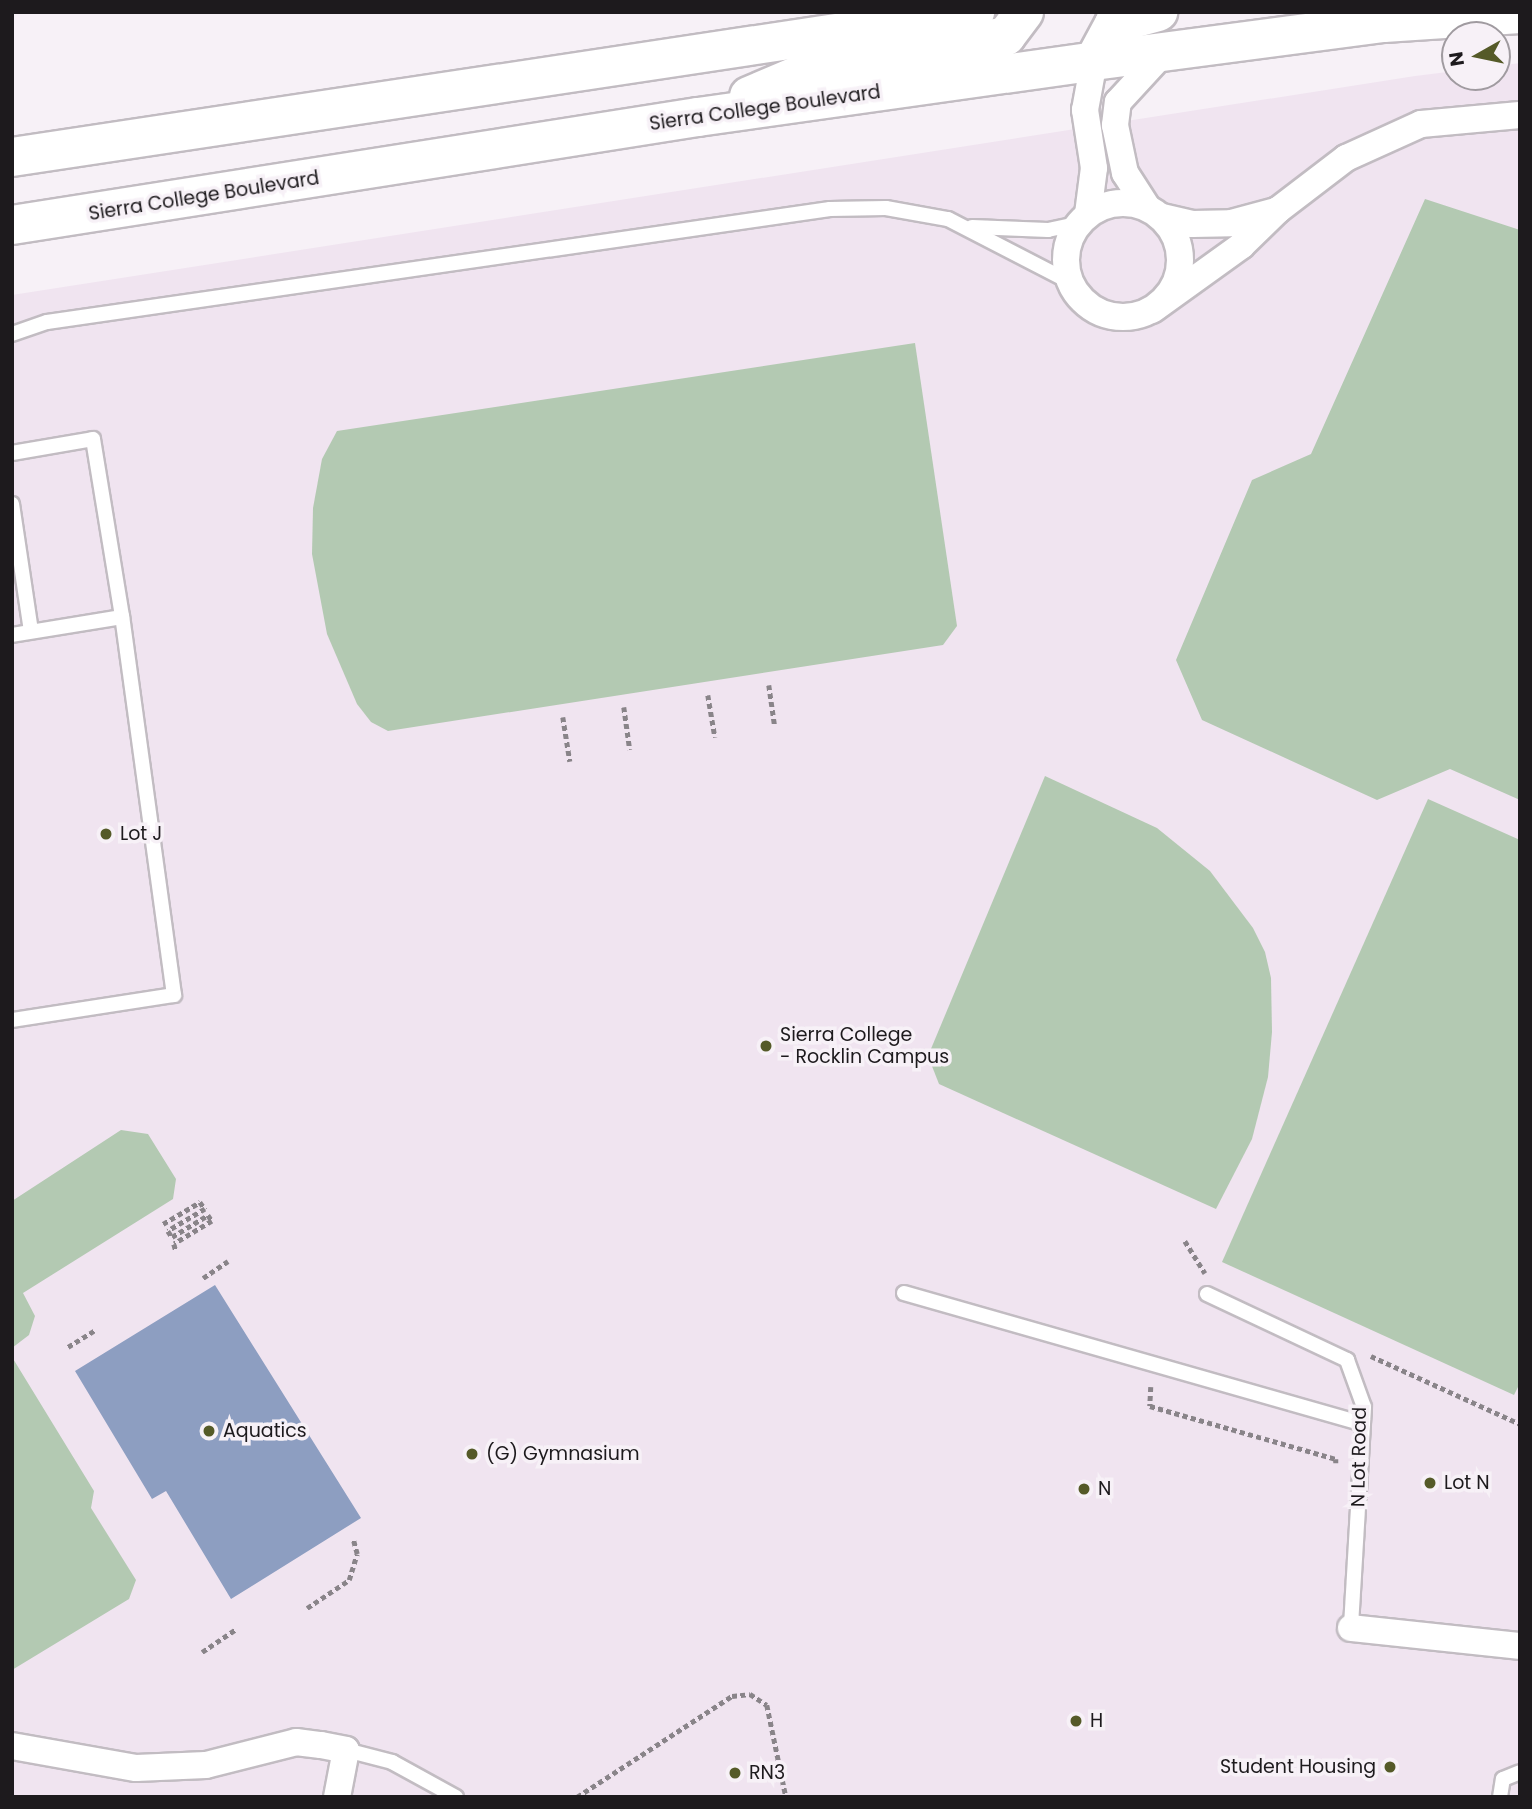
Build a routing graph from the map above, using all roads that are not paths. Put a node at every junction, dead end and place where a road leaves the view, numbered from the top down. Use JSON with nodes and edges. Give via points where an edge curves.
{"nodes":[{"id":1,"x":975,"y":12,"type":"edge"},
{"id":2,"x":1024,"y":12,"type":"edge"},
{"id":3,"x":1158,"y":12,"type":"edge"},
{"id":4,"x":1520,"y":14,"type":"edge"},
{"id":5,"x":1164,"y":52,"type":"junction"},
{"id":6,"x":1094,"y":61,"type":"junction"},
{"id":7,"x":1520,"y":115,"type":"edge"},
{"id":8,"x":698,"y":117,"type":"junction"},
{"id":9,"x":81,"y":147,"type":"junction"},
{"id":10,"x":12,"y":158,"type":"edge"},
{"id":11,"x":12,"y":175,"type":"edge"},
{"id":12,"x":1278,"y":210,"type":"junction"},
{"id":13,"x":1154,"y":212,"type":"junction"},
{"id":14,"x":1082,"y":219,"type":"junction"},
{"id":15,"x":12,"y":225,"type":"edge"},
{"id":16,"x":971,"y":227,"type":"junction"},
{"id":17,"x":1070,"y":282,"type":"junction"},
{"id":18,"x":1152,"y":310,"type":"junction"},
{"id":19,"x":12,"y":334,"type":"edge"},
{"id":20,"x":12,"y":453,"type":"edge"},
{"id":21,"x":12,"y":504,"type":"edge"},
{"id":22,"x":122,"y":617,"type":"junction"},
{"id":23,"x":31,"y":631,"type":"junction"},
{"id":24,"x":12,"y":635,"type":"edge"},
{"id":25,"x":12,"y":1020,"type":"edge"},
{"id":26,"x":904,"y":1293,"type":"dead end"},
{"id":27,"x":1207,"y":1294,"type":"dead end"},
{"id":28,"x":1363,"y":1424,"type":"junction"},
{"id":29,"x":1351,"y":1628,"type":"joint"},
{"id":30,"x":1520,"y":1646,"type":"edge"},
{"id":31,"x":12,"y":1746,"type":"edge"},
{"id":32,"x":346,"y":1750,"type":"junction"},
{"id":33,"x":1520,"y":1772,"type":"edge"},
{"id":34,"x":337,"y":1797,"type":"edge"},
{"id":35,"x":456,"y":1797,"type":"edge"},
{"id":36,"x":1500,"y":1797,"type":"edge"}],
"edges":[{"from":1,"to":9,"type":"main road"},
{"from":2,"to":8,"type":"main road","via":[[1006,36],[810,70]]},
{"from":3,"to":6,"type":"main road","via":[[1114,24]]},
{"from":4,"to":5,"type":"main road","name":"Sierra College Boulevard","via":[[1384,23]]},
{"from":5,"to":6,"type":"main road","name":"Sierra College Boulevard"},
{"from":5,"to":13,"type":"street","via":[[1118,102],[1115,125],[1125,173]]},
{"from":6,"to":8,"type":"main road","name":"Sierra College Boulevard"},
{"from":6,"to":14,"type":"street","via":[[1086,110],[1094,168]]},
{"from":7,"to":12,"type":"street","via":[[1421,124],[1346,159]]},
{"from":8,"to":15,"type":"main road","name":"Sierra College Boulevard"},
{"from":9,"to":10,"type":"main road"},
{"from":9,"to":11,"type":"main road"},
{"from":12,"to":13,"type":"street","via":[[1231,223],[1192,224]]},
{"from":12,"to":18,"type":"street","via":[[1241,246]]},
{"from":13,"to":14,"type":"street","via":[[1129,202],[1107,204]]},
{"from":13,"to":18,"type":"street","via":[[1174,232],[1180,267],[1166,299]]},
{"from":14,"to":16,"type":"lane","via":[[1048,230]]},
{"from":14,"to":17,"type":"street","via":[[1066,251]]},
{"from":16,"to":17,"type":"lane"},
{"from":16,"to":19,"type":"lane","via":[[886,208],[830,209],[60,320]]},
{"from":17,"to":18,"type":"street","via":[[1085,303],[1100,313],[1126,317]]},
{"from":20,"to":22,"type":"lane","via":[[93,439]]},
{"from":21,"to":23,"type":"lane"},
{"from":22,"to":23,"type":"lane"},
{"from":22,"to":25,"type":"lane","via":[[174,995]]},
{"from":23,"to":24,"type":"lane"},
{"from":26,"to":28,"type":"lane"},
{"from":27,"to":28,"type":"lane","name":"N Lot Road","via":[[1347,1360],[1364,1407]]},
{"from":28,"to":29,"type":"lane","name":"N Lot Road"},
{"from":29,"to":30,"type":"street"},
{"from":31,"to":32,"type":"street","via":[[136,1768],[205,1765],[296,1742]]},
{"from":32,"to":34,"type":"street"},
{"from":32,"to":35,"type":"lane","via":[[392,1762]]},
{"from":33,"to":36,"type":"lane","via":[[1503,1779]]}]}
